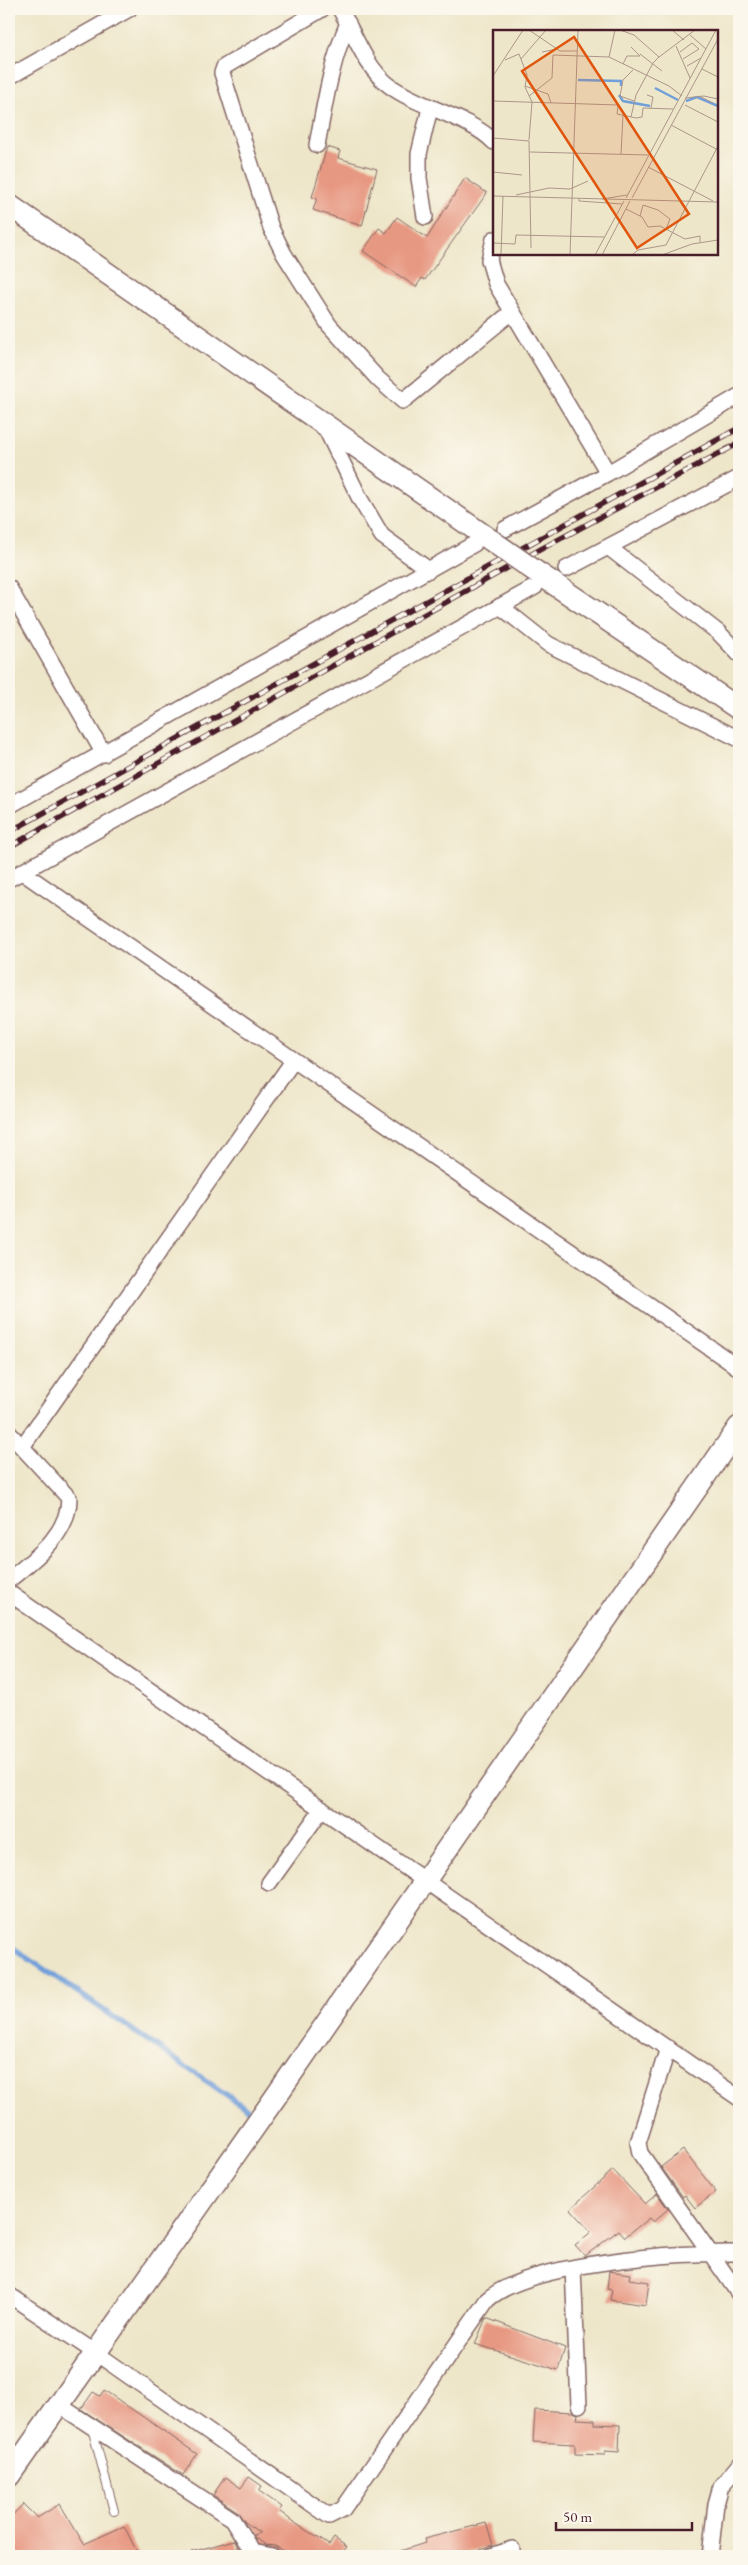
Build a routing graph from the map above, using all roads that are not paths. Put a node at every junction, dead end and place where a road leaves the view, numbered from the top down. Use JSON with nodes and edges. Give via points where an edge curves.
{"nodes":[{"id":1,"x":129,"y":9,"type":"edge"},
{"id":2,"x":322,"y":9,"type":"edge"},
{"id":3,"x":340,"y":9,"type":"edge"},
{"id":4,"x":348,"y":23,"type":"junction"},
{"id":5,"x":9,"y":77,"type":"edge"},
{"id":6,"x":430,"y":108,"type":"junction"},
{"id":7,"x":493,"y":141,"type":"edge"},
{"id":8,"x":317,"y":145,"type":"dead end"},
{"id":9,"x":9,"y":205,"type":"edge"},
{"id":10,"x":426,"y":217,"type":"dead end"},
{"id":11,"x":493,"y":243,"type":"edge"},
{"id":12,"x":512,"y":312,"type":"junction"},
{"id":13,"x":739,"y":396,"type":"edge"},
{"id":14,"x":323,"y":424,"type":"junction"},
{"id":15,"x":608,"y":473,"type":"junction"},
{"id":16,"x":739,"y":478,"type":"edge"},
{"id":17,"x":490,"y":538,"type":"junction"},
{"id":18,"x":608,"y":547,"type":"junction"},
{"id":19,"x":566,"y":569,"type":"dead end"},
{"id":20,"x":429,"y":570,"type":"junction"},
{"id":21,"x":536,"y":580,"type":"junction"},
{"id":22,"x":9,"y":588,"type":"edge"},
{"id":23,"x":500,"y":606,"type":"junction"},
{"id":24,"x":739,"y":654,"type":"edge"},
{"id":25,"x":739,"y":709,"type":"edge"},
{"id":26,"x":739,"y":739,"type":"edge"},
{"id":27,"x":104,"y":754,"type":"junction"},
{"id":28,"x":9,"y":806,"type":"edge"},
{"id":29,"x":15,"y":875,"type":"edge"},
{"id":30,"x":293,"y":1061,"type":"junction"},
{"id":31,"x":739,"y":1368,"type":"edge"},
{"id":32,"x":739,"y":1427,"type":"edge"},
{"id":33,"x":9,"y":1433,"type":"edge"},
{"id":34,"x":22,"y":1447,"type":"junction"},
{"id":35,"x":9,"y":1580,"type":"edge"},
{"id":36,"x":9,"y":1593,"type":"edge"},
{"id":37,"x":322,"y":1809,"type":"junction"},
{"id":38,"x":426,"y":1880,"type":"junction"},
{"id":39,"x":269,"y":1883,"type":"dead end"},
{"id":40,"x":668,"y":2048,"type":"junction"},
{"id":41,"x":739,"y":2098,"type":"edge"},
{"id":42,"x":712,"y":2253,"type":"junction"},
{"id":43,"x":739,"y":2253,"type":"edge"},
{"id":44,"x":573,"y":2268,"type":"junction"},
{"id":45,"x":739,"y":2294,"type":"edge"},
{"id":46,"x":9,"y":2295,"type":"edge"},
{"id":47,"x":96,"y":2353,"type":"junction"},
{"id":48,"x":59,"y":2405,"type":"junction"},
{"id":49,"x":579,"y":2405,"type":"dead end"},
{"id":50,"x":91,"y":2426,"type":"junction"},
{"id":51,"x":739,"y":2465,"type":"edge"},
{"id":52,"x":9,"y":2476,"type":"edge"},
{"id":53,"x":114,"y":2511,"type":"dead end"},
{"id":54,"x":512,"y":2549,"type":"dead end"},
{"id":55,"x":254,"y":2554,"type":"edge"},
{"id":56,"x":272,"y":2556,"type":"edge"},
{"id":57,"x":491,"y":2556,"type":"edge"},
{"id":58,"x":710,"y":2556,"type":"edge"}],
"edges":[{"from":1,"to":5,"type":"street"},
{"from":2,"to":12,"type":"street","via":[[224,67],[222,74],[272,228],[329,325],[378,379],[403,401]]},
{"from":3,"to":4,"type":"street"},
{"from":4,"to":6,"type":"street","via":[[377,74],[395,90]]},
{"from":4,"to":8,"type":"street","via":[[332,68]]},
{"from":6,"to":7,"type":"street","via":[[474,128]]},
{"from":6,"to":10,"type":"street","via":[[419,154]]},
{"from":9,"to":14,"type":"street"},
{"from":11,"to":12,"type":"street","via":[[489,260],[496,284]]},
{"from":12,"to":15,"type":"street"},
{"from":13,"to":15,"type":"street"},
{"from":14,"to":17,"type":"street"},
{"from":14,"to":20,"type":"street","via":[[382,536]]},
{"from":15,"to":17,"type":"street"},
{"from":16,"to":18,"type":"street"},
{"from":17,"to":20,"type":"street"},
{"from":17,"to":21,"type":"street","bridge":true},
{"from":18,"to":19,"type":"street"},
{"from":18,"to":24,"type":"street","via":[[719,633]]},
{"from":20,"to":27,"type":"street"},
{"from":21,"to":23,"type":"street"},
{"from":21,"to":25,"type":"street"},
{"from":22,"to":27,"type":"street"},
{"from":23,"to":26,"type":"street","via":[[548,644]]},
{"from":23,"to":29,"type":"street"},
{"from":27,"to":28,"type":"street"},
{"from":29,"to":30,"type":"street"},
{"from":30,"to":31,"type":"street"},
{"from":30,"to":34,"type":"street"},
{"from":32,"to":38,"type":"street"},
{"from":33,"to":34,"type":"street"},
{"from":34,"to":35,"type":"street","via":[[69,1498],[69,1506],[54,1539]]},
{"from":36,"to":37,"type":"street"},
{"from":37,"to":38,"type":"street"},
{"from":37,"to":39,"type":"street"},
{"from":38,"to":40,"type":"street"},
{"from":38,"to":47,"type":"street"},
{"from":40,"to":41,"type":"street"},
{"from":40,"to":42,"type":"street","via":[[638,2143],[640,2153]]},
{"from":42,"to":43,"type":"street"},
{"from":42,"to":44,"type":"street","via":[[611,2261]]},
{"from":42,"to":45,"type":"street"},
{"from":44,"to":47,"type":"street","via":[[513,2284],[488,2300],[343,2509],[329,2516]]},
{"from":44,"to":49,"type":"street"},
{"from":46,"to":47,"type":"street"},
{"from":47,"to":48,"type":"street"},
{"from":48,"to":50,"type":"street"},
{"from":48,"to":52,"type":"street"},
{"from":50,"to":53,"type":"lane"},
{"from":50,"to":55,"type":"street","via":[[232,2519]]},
{"from":51,"to":58,"type":"street","via":[[721,2486]]},
{"from":54,"to":57,"type":"street"},
{"from":55,"to":56,"type":"street"}]}
